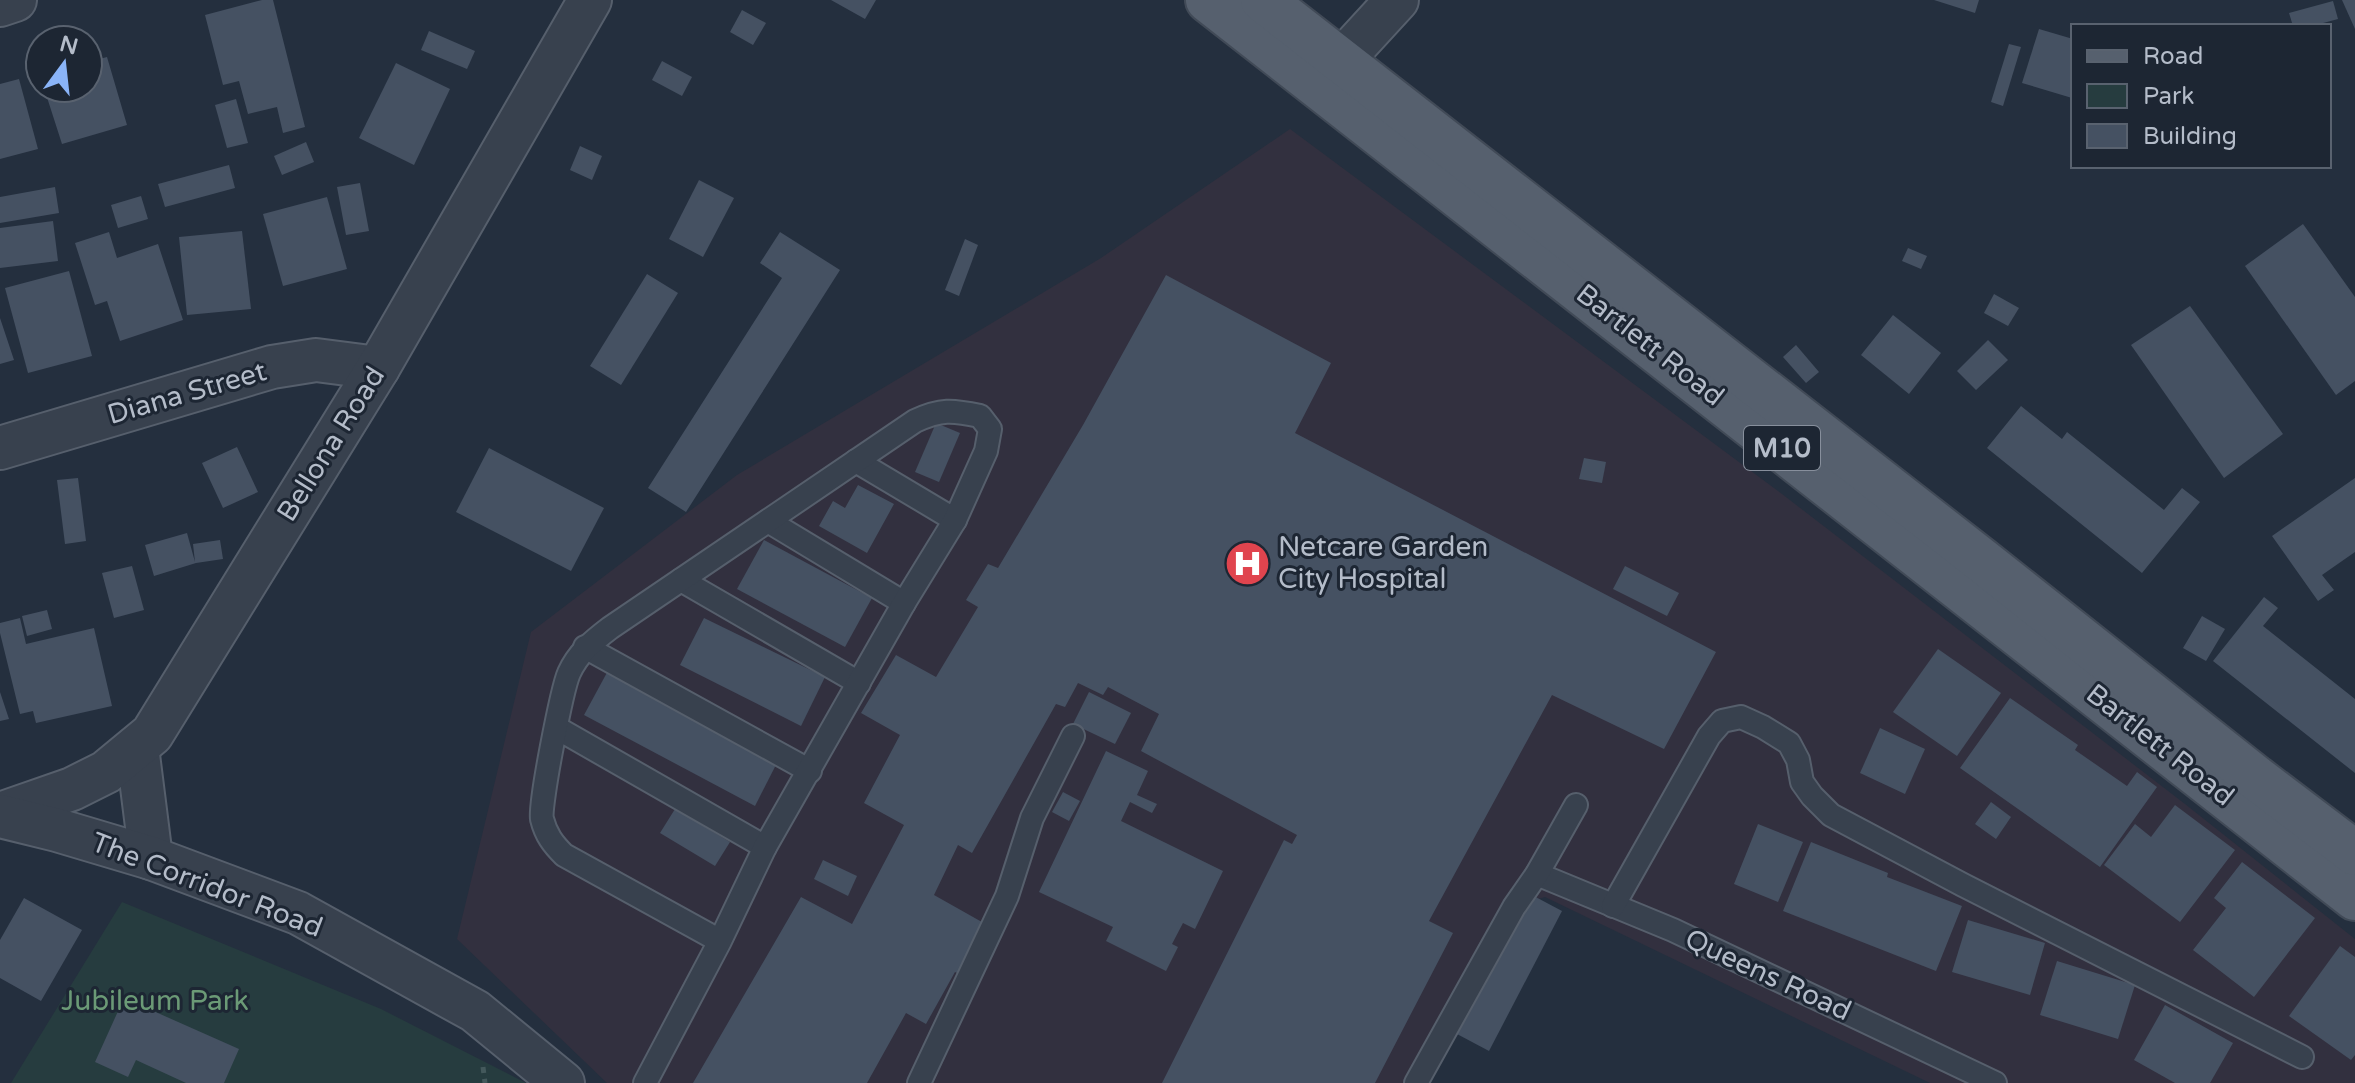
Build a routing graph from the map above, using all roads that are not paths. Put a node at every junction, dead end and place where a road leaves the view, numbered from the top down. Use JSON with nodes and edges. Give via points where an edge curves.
{"nodes":[{"id":1,"x":15,"y":0,"type":"edge"},
{"id":2,"x":590,"y":0,"type":"edge"},
{"id":3,"x":1208,"y":0,"type":"edge"},
{"id":4,"x":1397,"y":0,"type":"edge"},
{"id":5,"x":0,"y":5,"type":"edge"},
{"id":6,"x":1271,"y":11,"type":"edge"},
{"id":7,"x":1328,"y":72,"type":"junction"},
{"id":8,"x":378,"y":368,"type":"junction"},
{"id":9,"x":0,"y":448,"type":"edge"},
{"id":10,"x":856,"y":461,"type":"junction"},
{"id":11,"x":955,"y":520,"type":"junction"},
{"id":12,"x":768,"y":521,"type":"junction"},
{"id":13,"x":681,"y":580,"type":"junction"},
{"id":14,"x":904,"y":603,"type":"junction"},
{"id":15,"x":585,"y":647,"type":"junction"},
{"id":16,"x":859,"y":683,"type":"junction"},
{"id":17,"x":557,"y":728,"type":"junction"},
{"id":18,"x":1073,"y":736,"type":"dead end"},
{"id":19,"x":137,"y":747,"type":"junction"},
{"id":20,"x":810,"y":771,"type":"junction"},
{"id":21,"x":1576,"y":805,"type":"dead end"},
{"id":22,"x":0,"y":815,"type":"edge"},
{"id":23,"x":765,"y":847,"type":"junction"},
{"id":24,"x":2355,"y":853,"type":"edge"},
{"id":25,"x":151,"y":858,"type":"junction"},
{"id":26,"x":1537,"y":874,"type":"junction"},
{"id":27,"x":2355,"y":898,"type":"edge"},
{"id":28,"x":1613,"y":906,"type":"junction"},
{"id":29,"x":720,"y":941,"type":"junction"},
{"id":30,"x":2302,"y":1057,"type":"dead end"},
{"id":31,"x":563,"y":1083,"type":"edge"},
{"id":32,"x":645,"y":1083,"type":"edge"},
{"id":33,"x":919,"y":1083,"type":"edge"},
{"id":34,"x":1416,"y":1083,"type":"edge"},
{"id":35,"x":1995,"y":1083,"type":"edge"}],
"edges":[{"from":1,"to":5,"type":"street"},
{"from":2,"to":8,"type":"street","name":"Bellona Road"},
{"from":3,"to":6,"type":"main road","name":"Bartlett Road","number":"M10"},
{"from":4,"to":7,"type":"street"},
{"from":6,"to":7,"type":"main road","name":"Bartlett Road","number":"M10"},
{"from":7,"to":24,"type":"main road","name":"Bartlett Road","number":"M10","via":[[1980,559]]},
{"from":7,"to":27,"type":"main road","name":"Bartlett Road","number":"M10"},
{"from":8,"to":9,"type":"street","name":"Diana Street","via":[[316,360],[272,367]]},
{"from":8,"to":19,"type":"street","name":"Bellona Road","via":[[152,734]]},
{"from":10,"to":11,"type":"lane"},
{"from":10,"to":11,"type":"lane","via":[[934,412],[980,416],[990,429],[986,451]]},
{"from":10,"to":12,"type":"lane"},
{"from":11,"to":14,"type":"lane"},
{"from":12,"to":13,"type":"lane"},
{"from":12,"to":14,"type":"lane"},
{"from":13,"to":15,"type":"lane"},
{"from":13,"to":16,"type":"lane"},
{"from":14,"to":16,"type":"lane"},
{"from":15,"to":17,"type":"lane","via":[[569,673]]},
{"from":15,"to":20,"type":"lane"},
{"from":16,"to":20,"type":"lane"},
{"from":17,"to":23,"type":"lane"},
{"from":17,"to":29,"type":"lane","via":[[541,816],[549,839],[564,855]]},
{"from":18,"to":33,"type":"lane","via":[[1032,818],[1007,896]]},
{"from":19,"to":22,"type":"street","name":"Bellona Road","via":[[106,772],[72,789]]},
{"from":19,"to":25,"type":"street"},
{"from":20,"to":23,"type":"lane"},
{"from":21,"to":26,"type":"lane"},
{"from":22,"to":25,"type":"street","name":"The Corridor Road"},
{"from":23,"to":29,"type":"lane"},
{"from":25,"to":31,"type":"street","name":"The Corridor Road","via":[[298,913],[475,1011]]},
{"from":26,"to":28,"type":"lane","name":"Queens Road"},
{"from":26,"to":34,"type":"lane"},
{"from":28,"to":30,"type":"lane","via":[[1709,736],[1722,721],[1741,717],[1789,743],[1802,782],[1845,823]]},
{"from":28,"to":35,"type":"lane","name":"Queens Road"},
{"from":29,"to":32,"type":"lane"}]}
